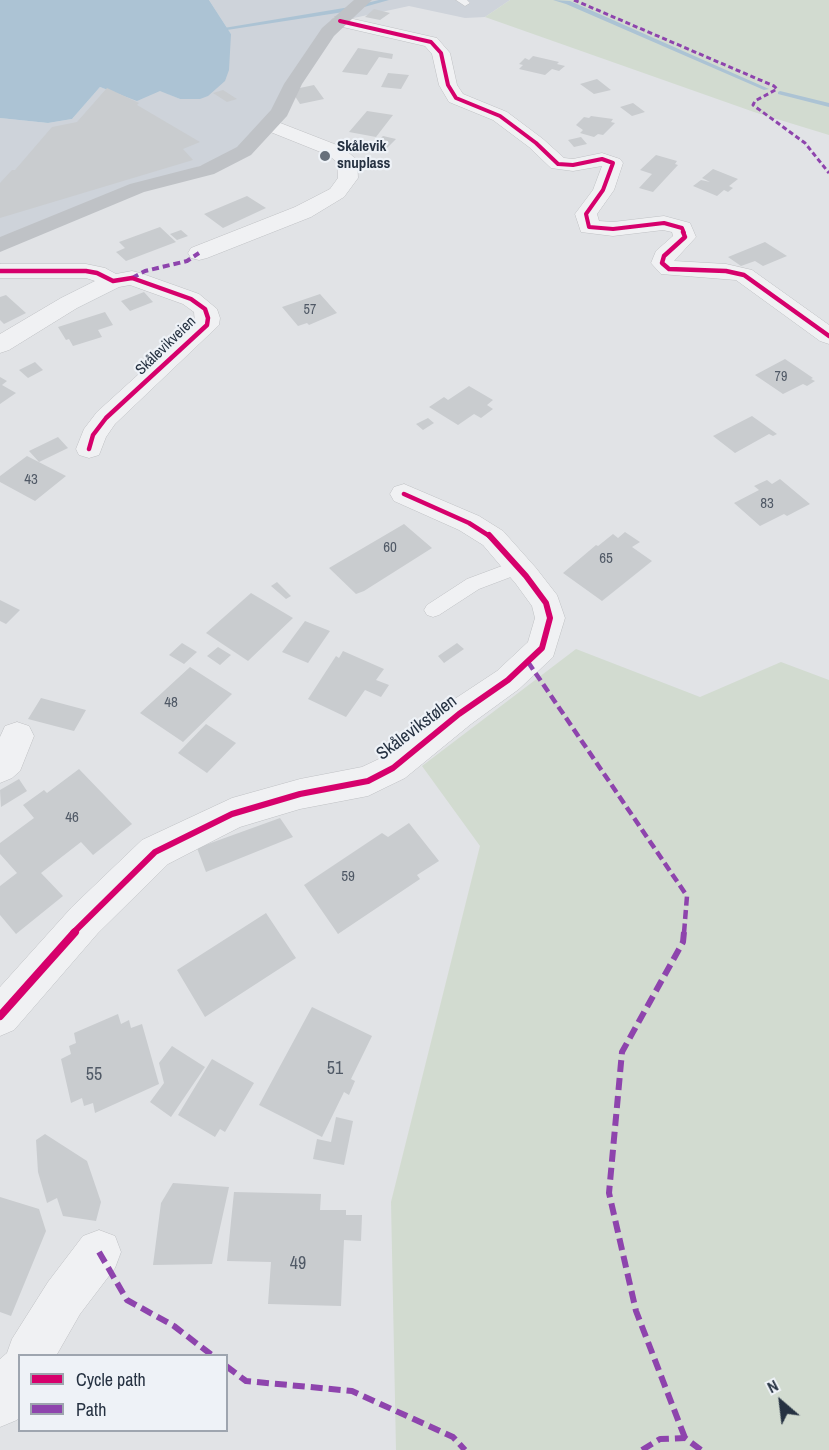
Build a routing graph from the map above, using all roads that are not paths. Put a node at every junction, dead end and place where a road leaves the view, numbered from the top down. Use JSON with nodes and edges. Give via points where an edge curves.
{"nodes":[{"id":1,"x":364,"y":0,"type":"edge"},
{"id":2,"x":340,"y":21,"type":"junction"},
{"id":3,"x":270,"y":124,"type":"junction"},
{"id":4,"x":0,"y":245,"type":"edge"},
{"id":5,"x":199,"y":253,"type":"dead end"},
{"id":6,"x":0,"y":271,"type":"edge"},
{"id":7,"x":113,"y":281,"type":"junction"},
{"id":8,"x":829,"y":336,"type":"edge"},
{"id":9,"x":0,"y":345,"type":"edge"},
{"id":10,"x":89,"y":449,"type":"dead end"},
{"id":11,"x":404,"y":494,"type":"dead end"},
{"id":12,"x":518,"y":567,"type":"junction"},
{"id":13,"x":433,"y":610,"type":"dead end"},
{"id":14,"x":17,"y":736,"type":"dead end"},
{"id":15,"x":0,"y":768,"type":"edge"},
{"id":16,"x":0,"y":1016,"type":"edge"},
{"id":17,"x":99,"y":1252,"type":"dead end"},
{"id":18,"x":30,"y":1354,"type":"edge"},
{"id":19,"x":18,"y":1374,"type":"edge"},
{"id":20,"x":0,"y":1403,"type":"edge"}],
"edges":[{"from":1,"to":2,"type":"main road"},
{"from":2,"to":3,"type":"main road","via":[[313,51]]},
{"from":2,"to":8,"type":"street","via":[[431,42],[441,53],[448,85],[456,98],[500,116],[558,164],[602,159],[614,162],[603,190],[586,214],[590,227],[613,230],[664,223],[682,228],[686,237],[664,256],[662,263],[669,268],[744,275]]},
{"from":3,"to":4,"type":"main road","via":[[230,160],[137,188]]},
{"from":3,"to":5,"type":"street","via":[[335,151],[347,160],[348,178],[337,193],[303,212]]},
{"from":6,"to":7,"type":"street","name":"Skålevikveien","via":[[86,271]]},
{"from":7,"to":9,"type":"street","name":"Skålevikveien"},
{"from":7,"to":10,"type":"street","name":"Skålevikveien","via":[[132,278],[191,300],[205,309],[208,318],[200,333],[106,418],[93,435]]},
{"from":11,"to":12,"type":"street","name":"Skålevikstølen","via":[[494,538]]},
{"from":12,"to":13,"type":"lane","via":[[473,584]]},
{"from":12,"to":16,"type":"street","name":"Skålevikstølen","via":[[546,603],[550,618],[542,648],[508,680],[393,768],[368,781],[300,794],[232,814],[155,852],[85,920]]},
{"from":14,"to":15,"type":"street","via":[[9,761]]},
{"from":17,"to":18,"type":"street","via":[[63,1298]]},
{"from":19,"to":20,"type":"street"}]}
